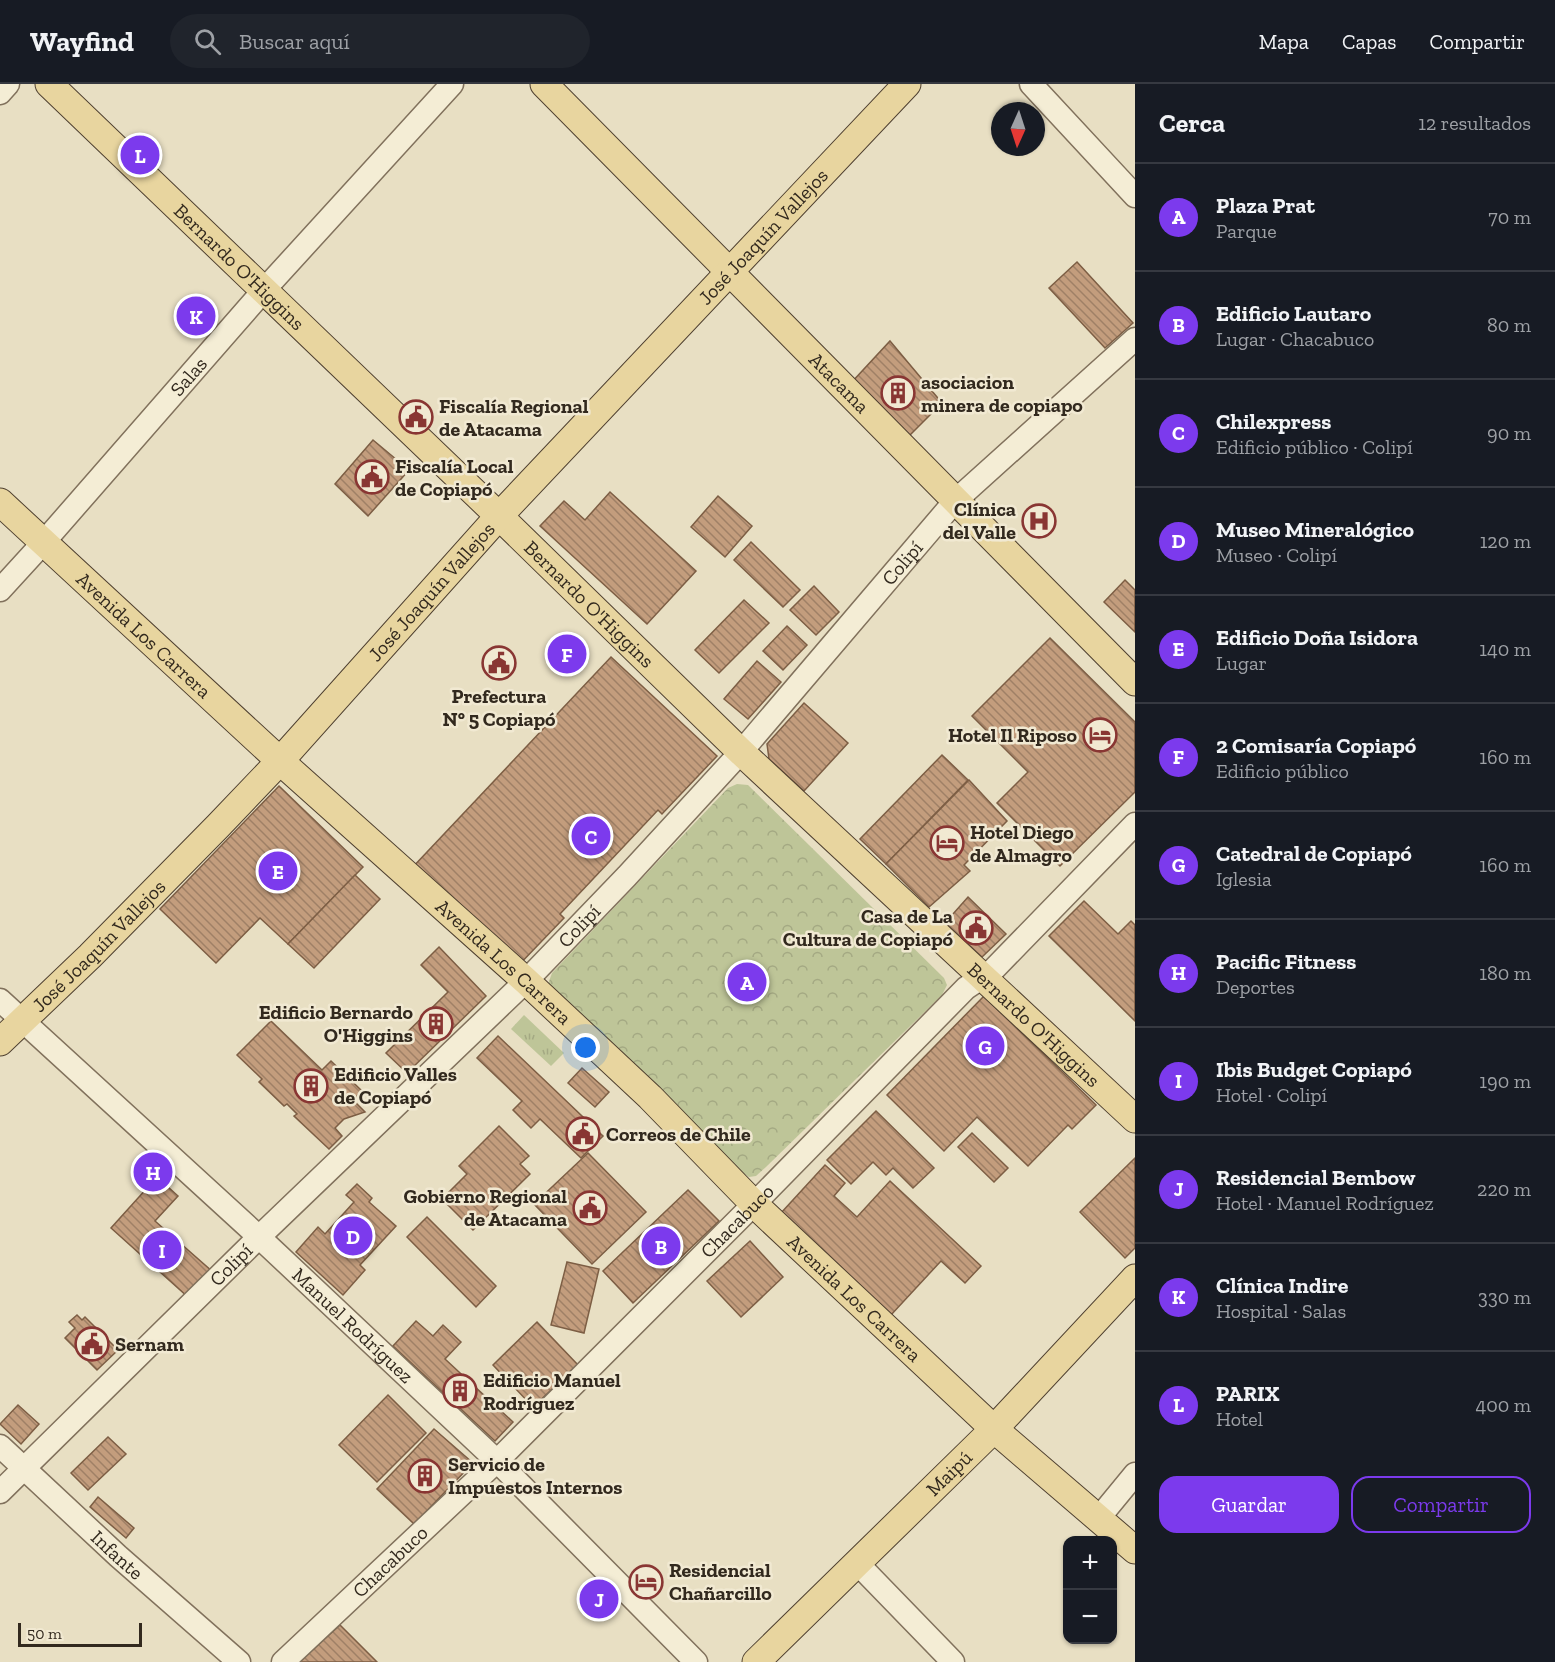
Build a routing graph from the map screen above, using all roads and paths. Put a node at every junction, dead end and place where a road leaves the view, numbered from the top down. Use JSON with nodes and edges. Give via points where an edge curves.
{"nodes":[{"id":1,"x":8,"y":84,"type":"edge"},
{"id":2,"x":49,"y":84,"type":"edge"},
{"id":3,"x":452,"y":84,"type":"edge"},
{"id":4,"x":544,"y":84,"type":"edge"},
{"id":5,"x":908,"y":84,"type":"edge"},
{"id":6,"x":1031,"y":84,"type":"edge"},
{"id":7,"x":0,"y":93,"type":"edge"},
{"id":8,"x":1135,"y":196,"type":"edge"},
{"id":9,"x":730,"y":273,"type":"junction"},
{"id":10,"x":264,"y":290,"type":"junction"},
{"id":11,"x":1135,"y":339,"type":"edge"},
{"id":12,"x":955,"y":501,"type":"junction"},
{"id":13,"x":0,"y":502,"type":"edge"},
{"id":14,"x":499,"y":516,"type":"junction"},
{"id":15,"x":43,"y":543,"type":"junction"},
{"id":16,"x":0,"y":590,"type":"edge"},
{"id":17,"x":1135,"y":682,"type":"edge"},
{"id":18,"x":741,"y":752,"type":"junction"},
{"id":19,"x":280,"y":760,"type":"junction"},
{"id":20,"x":1135,"y":824,"type":"edge"},
{"id":21,"x":982,"y":977,"type":"junction"},
{"id":22,"x":526,"y":981,"type":"junction"},
{"id":23,"x":0,"y":1000,"type":"edge"},
{"id":24,"x":22,"y":1021,"type":"junction"},
{"id":25,"x":0,"y":1042,"type":"edge"},
{"id":26,"x":1135,"y":1119,"type":"edge"},
{"id":27,"x":754,"y":1204,"type":"junction"},
{"id":28,"x":259,"y":1237,"type":"junction"},
{"id":29,"x":1135,"y":1278,"type":"edge"},
{"id":30,"x":994,"y":1429,"type":"junction"},
{"id":31,"x":0,"y":1446,"type":"edge"},
{"id":32,"x":497,"y":1461,"type":"junction"},
{"id":33,"x":25,"y":1468,"type":"junction"},
{"id":34,"x":1135,"y":1474,"type":"edge"},
{"id":35,"x":0,"y":1492,"type":"edge"},
{"id":36,"x":1098,"y":1519,"type":"junction"},
{"id":37,"x":1135,"y":1550,"type":"edge"},
{"id":38,"x":858,"y":1564,"type":"junction"},
{"id":39,"x":951,"y":1661,"type":"edge"},
{"id":40,"x":239,"y":1662,"type":"edge"},
{"id":41,"x":283,"y":1662,"type":"edge"},
{"id":42,"x":696,"y":1662,"type":"edge"},
{"id":43,"x":756,"y":1662,"type":"edge"}],
"edges":[{"from":1,"to":7,"type":"street"},
{"from":2,"to":10,"type":"main road","name":"Bernardo O'Higgins"},
{"from":3,"to":10,"type":"street","name":"Salas"},
{"from":4,"to":9,"type":"main road","name":"Atacama"},
{"from":5,"to":9,"type":"main road","name":"José Joaquín Vallejos"},
{"from":6,"to":8,"type":"street"},
{"from":9,"to":12,"type":"main road","name":"Atacama"},
{"from":9,"to":14,"type":"main road","name":"José Joaquín Vallejos"},
{"from":10,"to":14,"type":"main road","name":"Bernardo O'Higgins"},
{"from":10,"to":15,"type":"street","name":"Salas"},
{"from":11,"to":12,"type":"street","name":"Colipí"},
{"from":12,"to":17,"type":"main road","name":"Atacama"},
{"from":12,"to":18,"type":"street","name":"Colipí"},
{"from":13,"to":15,"type":"main road","name":"Avenida Los Carrera"},
{"from":14,"to":18,"type":"main road","name":"Bernardo O'Higgins"},
{"from":14,"to":19,"type":"main road","name":"José Joaquín Vallejos"},
{"from":15,"to":16,"type":"street","name":"Salas"},
{"from":15,"to":19,"type":"main road","name":"Avenida Los Carrera"},
{"from":18,"to":21,"type":"main road","name":"Bernardo O'Higgins"},
{"from":18,"to":22,"type":"street","name":"Colipí"},
{"from":19,"to":22,"type":"main road","name":"Avenida Los Carrera"},
{"from":19,"to":24,"type":"main road","name":"José Joaquín Vallejos","via":[[156,891]]},
{"from":20,"to":21,"type":"street","name":"Chacabuco"},
{"from":21,"to":26,"type":"main road","name":"Bernardo O'Higgins"},
{"from":21,"to":27,"type":"street","name":"Chacabuco","via":[[966,988]]},
{"from":22,"to":27,"type":"main road","name":"Avenida Los Carrera","via":[[650,1096]]},
{"from":22,"to":28,"type":"street","name":"Colipí"},
{"from":23,"to":24,"type":"street","name":"Manuel Rodríguez"},
{"from":24,"to":25,"type":"main road","name":"José Joaquín Vallejos"},
{"from":24,"to":28,"type":"street","name":"Manuel Rodríguez"},
{"from":27,"to":30,"type":"main road","name":"Avenida Los Carrera"},
{"from":27,"to":32,"type":"street","name":"Chacabuco"},
{"from":28,"to":32,"type":"street","name":"Manuel Rodríguez"},
{"from":28,"to":33,"type":"street","name":"Colipí"},
{"from":29,"to":30,"type":"main road","name":"Maipú"},
{"from":30,"to":36,"type":"main road","name":"Avenida Los Carrera"},
{"from":30,"to":38,"type":"main road","name":"Maipú"},
{"from":31,"to":33,"type":"street","name":"Infante"},
{"from":32,"to":41,"type":"street","name":"Chacabuco"},
{"from":32,"to":42,"type":"street","name":"Manuel Rodríguez"},
{"from":33,"to":35,"type":"street","name":"Colipí"},
{"from":33,"to":40,"type":"street","name":"Infante"},
{"from":34,"to":36,"type":"street"},
{"from":36,"to":37,"type":"main road","name":"Avenida Los Carrera"},
{"from":38,"to":39,"type":"street"},
{"from":38,"to":43,"type":"main road","name":"Maipú"}]}
